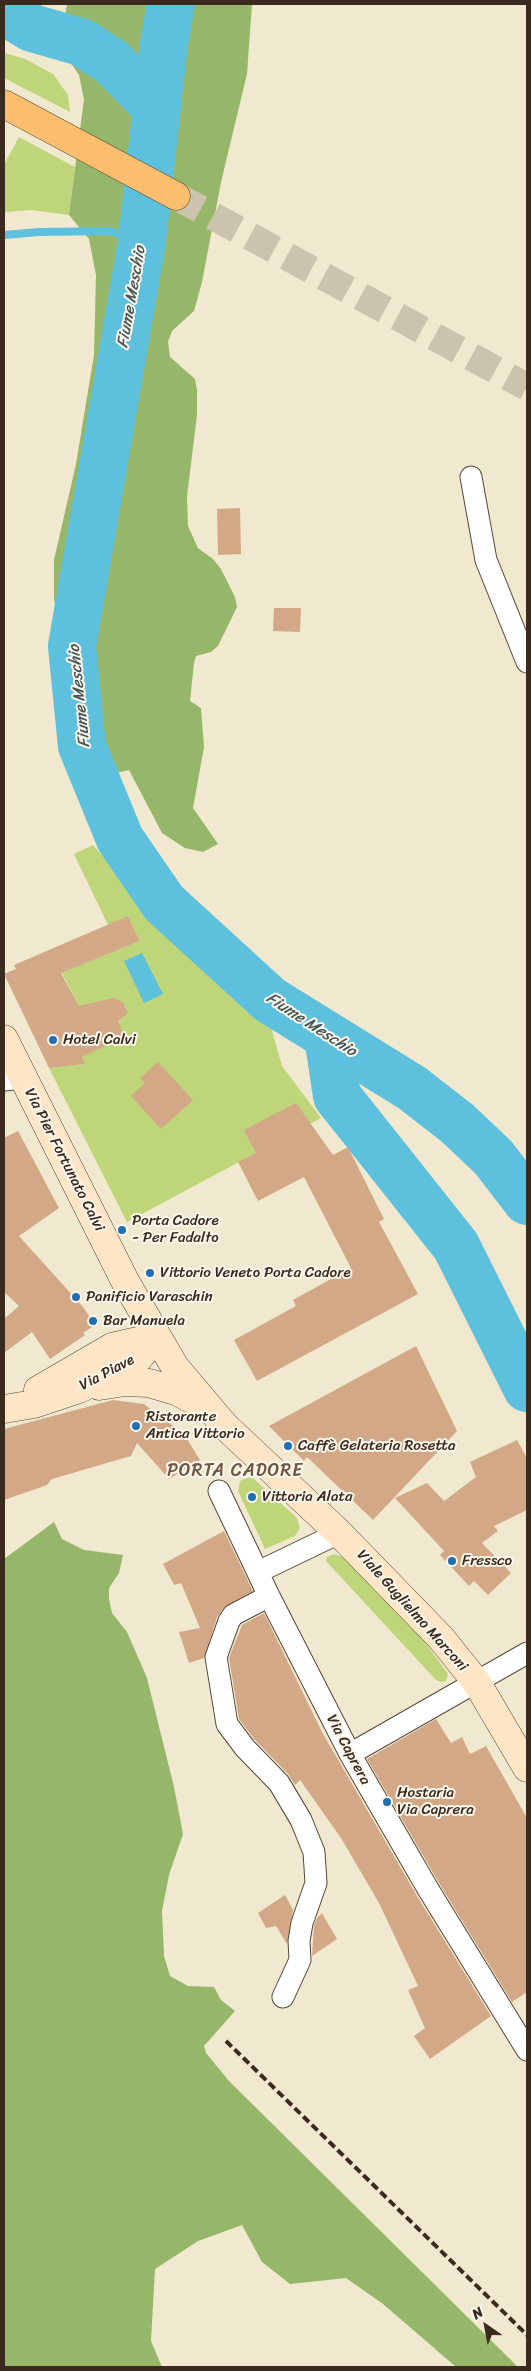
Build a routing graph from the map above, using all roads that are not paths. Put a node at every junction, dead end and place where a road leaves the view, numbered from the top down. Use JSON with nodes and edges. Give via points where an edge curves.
{"nodes":[{"id":1,"x":8,"y":107,"type":"edge"},
{"id":2,"x":166,"y":190,"type":"tunnel mouth"},
{"id":3,"x":471,"y":477,"type":"dead end"},
{"id":4,"x":527,"y":662,"type":"edge"},
{"id":5,"x":4,"y":1039,"type":"edge"},
{"id":6,"x":13,"y":1079,"type":"edge"},
{"id":7,"x":125,"y":1281,"type":"junction"},
{"id":8,"x":156,"y":1337,"type":"junction"},
{"id":9,"x":97,"y":1355,"type":"junction"},
{"id":10,"x":79,"y":1389,"type":"junction"},
{"id":11,"x":4,"y":1404,"type":"edge"},
{"id":12,"x":4,"y":1409,"type":"edge"},
{"id":13,"x":211,"y":1410,"type":"junction"},
{"id":14,"x":220,"y":1491,"type":"dead end"},
{"id":15,"x":340,"y":1533,"type":"junction"},
{"id":16,"x":258,"y":1572,"type":"junction"},
{"id":17,"x":270,"y":1596,"type":"junction"},
{"id":18,"x":527,"y":1653,"type":"edge"},
{"id":19,"x":477,"y":1683,"type":"junction"},
{"id":20,"x":350,"y":1754,"type":"junction"},
{"id":21,"x":527,"y":1768,"type":"edge"},
{"id":22,"x":283,"y":1997,"type":"dead end"},
{"id":23,"x":527,"y":2050,"type":"edge"}],
"edges":[{"from":1,"to":2,"type":"main road"},
{"from":3,"to":4,"type":"street","via":[[486,560]]},
{"from":5,"to":6,"type":"street","name":"Via Pier Fortunato Calvi"},
{"from":6,"to":7,"type":"street","name":"Via Pier Fortunato Calvi"},
{"from":7,"to":8,"type":"street","name":"Via Pier Fortunato Calvi"},
{"from":7,"to":9,"type":"street","via":[[128,1310],[124,1326]]},
{"from":8,"to":9,"type":"street","name":"Via Piave","via":[[129,1342]]},
{"from":8,"to":10,"type":"street","name":"Via Piave","via":[[136,1360]]},
{"from":8,"to":13,"type":"street","name":"Via Pier Fortunato Calvi","via":[[175,1367]]},
{"from":9,"to":11,"type":"street","name":"Via Piave","via":[[43,1388]]},
{"from":10,"to":12,"type":"street","name":"Via Piave","via":[[34,1404]]},
{"from":10,"to":13,"type":"street","via":[[125,1382],[149,1383],[176,1391]]},
{"from":13,"to":15,"type":"street","name":"Viale Guglielmo Marconi"},
{"from":14,"to":16,"type":"street","name":"Via Caprera"},
{"from":15,"to":16,"type":"street"},
{"from":15,"to":19,"type":"street","name":"Viale Guglielmo Marconi","via":[[440,1638]]},
{"from":16,"to":17,"type":"street","name":"Via Caprera"},
{"from":17,"to":20,"type":"street","name":"Via Caprera"},
{"from":17,"to":22,"type":"street","via":[[228,1621],[216,1658],[227,1724],[279,1783],[301,1820],[314,1852],[316,1883],[302,1923],[300,1960]]},
{"from":18,"to":19,"type":"street"},
{"from":19,"to":20,"type":"street"},
{"from":19,"to":21,"type":"street","name":"Viale Guglielmo Marconi"},
{"from":20,"to":23,"type":"street","name":"Via Caprera"}]}
